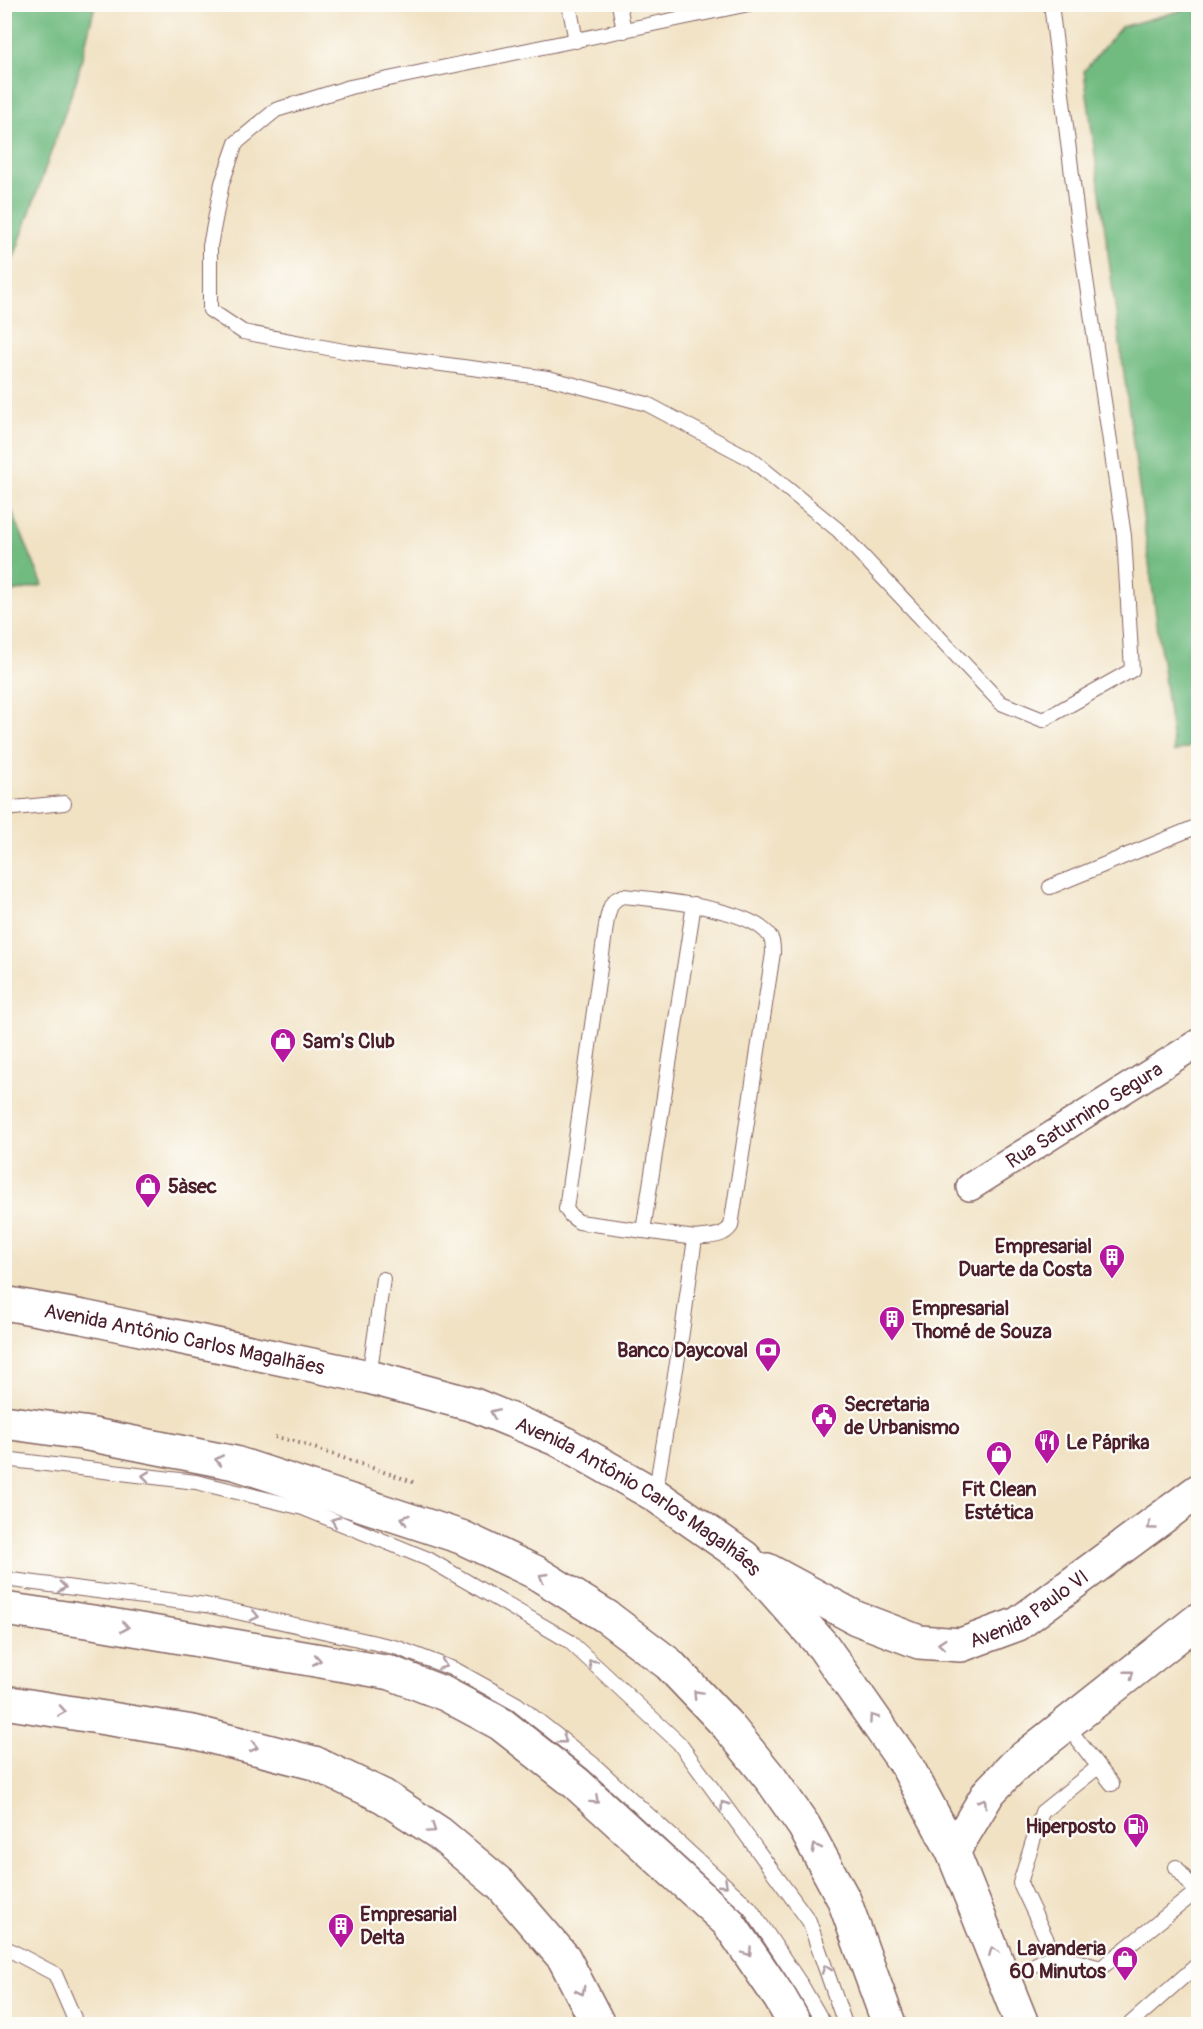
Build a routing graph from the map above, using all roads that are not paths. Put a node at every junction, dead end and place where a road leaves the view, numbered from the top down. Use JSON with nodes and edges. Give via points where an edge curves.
{"nodes":[{"id":1,"x":569,"y":4,"type":"edge"},
{"id":2,"x":619,"y":4,"type":"edge"},
{"id":3,"x":749,"y":4,"type":"edge"},
{"id":4,"x":1051,"y":4,"type":"edge"},
{"id":5,"x":624,"y":31,"type":"junction"},
{"id":6,"x":576,"y":41,"type":"junction"},
{"id":7,"x":64,"y":803,"type":"dead end"},
{"id":8,"x":4,"y":809,"type":"edge"},
{"id":9,"x":1198,"y":826,"type":"edge"},
{"id":10,"x":1050,"y":887,"type":"dead end"},
{"id":11,"x":694,"y":904,"type":"junction"},
{"id":12,"x":1198,"y":1043,"type":"edge"},
{"id":13,"x":970,"y":1187,"type":"dead end"},
{"id":14,"x":643,"y":1231,"type":"junction"},
{"id":15,"x":695,"y":1238,"type":"junction"},
{"id":16,"x":383,"y":1279,"type":"dead end"},
{"id":17,"x":4,"y":1303,"type":"edge"},
{"id":18,"x":369,"y":1377,"type":"junction"},
{"id":19,"x":4,"y":1422,"type":"edge"},
{"id":20,"x":4,"y":1458,"type":"edge"},
{"id":21,"x":1198,"y":1491,"type":"edge"},
{"id":22,"x":655,"y":1495,"type":"junction"},
{"id":23,"x":744,"y":1557,"type":"junction"},
{"id":24,"x":4,"y":1579,"type":"edge"},
{"id":25,"x":4,"y":1609,"type":"edge"},
{"id":26,"x":1198,"y":1620,"type":"edge"},
{"id":27,"x":4,"y":1702,"type":"edge"},
{"id":28,"x":509,"y":1714,"type":"junction"},
{"id":29,"x":1066,"y":1725,"type":"junction"},
{"id":30,"x":1098,"y":1767,"type":"junction"},
{"id":31,"x":1112,"y":1784,"type":"dead end"},
{"id":32,"x":953,"y":1852,"type":"junction"},
{"id":33,"x":1176,"y":1867,"type":"dead end"},
{"id":34,"x":4,"y":1947,"type":"edge"},
{"id":35,"x":1054,"y":1955,"type":"junction"},
{"id":36,"x":1198,"y":1964,"type":"edge"},
{"id":37,"x":1005,"y":1980,"type":"junction"},
{"id":38,"x":72,"y":2025,"type":"edge"},
{"id":39,"x":598,"y":2025,"type":"edge"},
{"id":40,"x":795,"y":2025,"type":"edge"},
{"id":41,"x":824,"y":2025,"type":"edge"},
{"id":42,"x":845,"y":2025,"type":"edge"},
{"id":43,"x":889,"y":2025,"type":"edge"},
{"id":44,"x":1022,"y":2025,"type":"edge"},
{"id":45,"x":1130,"y":2025,"type":"edge"}],
"edges":[{"from":1,"to":6,"type":"lane"},
{"from":2,"to":5,"type":"lane"},
{"from":3,"to":5,"type":"lane"},
{"from":4,"to":6,"type":"lane","via":[[1079,232],[1124,536],[1132,670],[1043,720],[1001,703],[838,530],[751,459],[647,404],[548,378],[349,352],[243,332],[210,310],[210,246],[222,183],[236,143],[276,110],[350,87]]},
{"from":5,"to":6,"type":"lane"},
{"from":7,"to":8,"type":"lane"},
{"from":9,"to":10,"type":"lane"},
{"from":11,"to":14,"type":"lane"},
{"from":11,"to":14,"type":"lane","via":[[623,896],[611,903],[607,918],[566,1209],[579,1222]]},
{"from":11,"to":15,"type":"lane","via":[[754,923],[773,942],[731,1226],[720,1235]]},
{"from":12,"to":13,"type":"street","name":"Rua Saturnino Segura"},
{"from":14,"to":15,"type":"lane"},
{"from":15,"to":22,"type":"lane"},
{"from":16,"to":18,"type":"lane"},
{"from":17,"to":18,"type":"main road","name":"Avenida Antônio Carlos Magalhães"},
{"from":22,"to":18,"type":"main road","name":"Avenida Antônio Carlos Magalhães","one_way":true,"via":[[559,1440],[474,1405]]},
{"from":43,"to":19,"type":"main road","one_way":true,"via":[[844,1900],[804,1826],[728,1726],[669,1664],[607,1617],[535,1572],[461,1537],[235,1463]]},
{"from":42,"to":20,"type":"lane","one_way":true,"via":[[809,1921],[679,1743],[569,1641],[428,1559],[303,1508],[196,1482]]},
{"from":21,"to":23,"type":"main road","name":"Avenida Paulo VI","one_way":true,"via":[[1018,1624],[962,1646],[919,1642],[856,1618]]},
{"from":22,"to":23,"type":"main road","name":"Avenida Antônio Carlos Magalhães"},
{"from":32,"to":23,"type":"main road","name":"Avenida Antônio Carlos Magalhães","one_way":true,"via":[[907,1766],[823,1646]]},
{"from":24,"to":28,"type":"lane","one_way":true,"via":[[206,1605],[398,1648],[456,1670]]},
{"from":25,"to":28,"type":"main road","one_way":true,"via":[[391,1672]]},
{"from":29,"to":26,"type":"main road","one_way":true},
{"from":27,"to":39,"type":"main road","one_way":true,"via":[[193,1732],[314,1762],[383,1796],[439,1833],[501,1885],[564,1958]]},
{"from":28,"to":40,"type":"main road","one_way":true,"via":[[576,1783],[728,1922]]},
{"from":28,"to":41,"type":"lane","one_way":true,"via":[[593,1764],[750,1908]]},
{"from":29,"to":30,"type":"lane"},
{"from":32,"to":29,"type":"main road","one_way":true,"via":[[989,1792],[1016,1764]]},
{"from":30,"to":31,"type":"lane"},
{"from":30,"to":35,"type":"lane","via":[[1042,1812],[1020,1883]]},
{"from":37,"to":32,"type":"main road","name":"Avenida Antônio Carlos Magalhães","one_way":true},
{"from":33,"to":35,"type":"lane","via":[[1196,1892],[1101,1968]]},
{"from":34,"to":38,"type":"lane","via":[[55,1974],[74,2018]]},
{"from":35,"to":37,"type":"lane"},
{"from":36,"to":45,"type":"lane"},
{"from":37,"to":44,"type":"main road","name":"Avenida Antônio Carlos Magalhães"}]}
